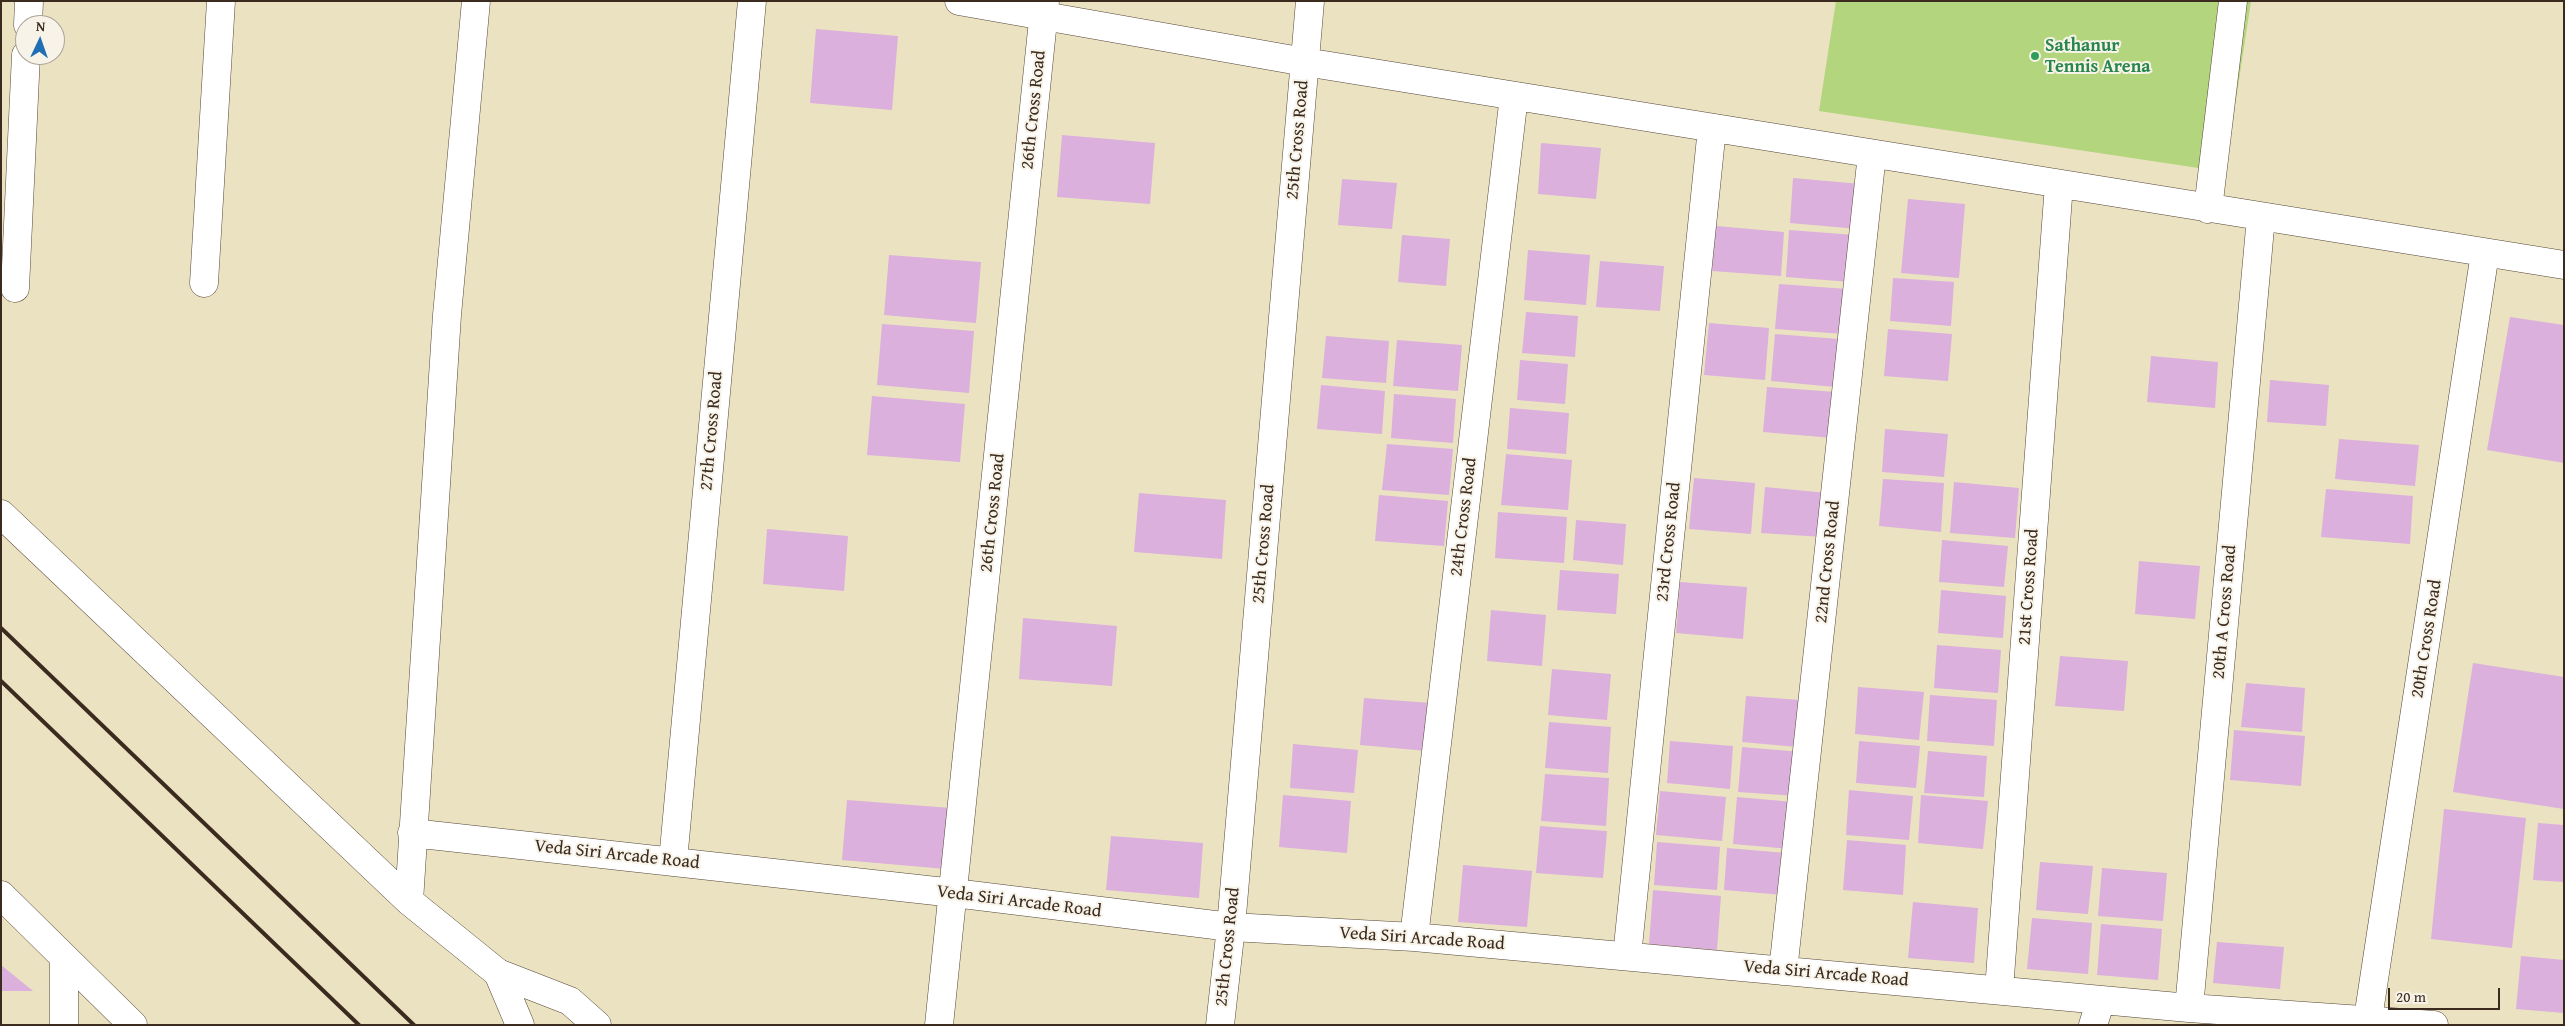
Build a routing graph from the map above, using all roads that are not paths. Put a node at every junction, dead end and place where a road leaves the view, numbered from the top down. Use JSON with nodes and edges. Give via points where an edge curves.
{"nodes":[{"id":1,"x":29,"y":1,"type":"edge"},
{"id":2,"x":221,"y":1,"type":"edge"},
{"id":3,"x":476,"y":1,"type":"edge"},
{"id":4,"x":752,"y":1,"type":"edge"},
{"id":5,"x":958,"y":1,"type":"edge"},
{"id":6,"x":1310,"y":1,"type":"edge"},
{"id":7,"x":2233,"y":1,"type":"edge"},
{"id":8,"x":1045,"y":8,"type":"edge"},
{"id":9,"x":28,"y":15,"type":"edge"},
{"id":10,"x":1305,"y":62,"type":"junction"},
{"id":11,"x":26,"y":65,"type":"edge"},
{"id":12,"x":1514,"y":96,"type":"junction"},
{"id":13,"x":1712,"y":128,"type":"junction"},
{"id":14,"x":1872,"y":154,"type":"junction"},
{"id":15,"x":2059,"y":184,"type":"junction"},
{"id":16,"x":2208,"y":209,"type":"junction"},
{"id":17,"x":2262,"y":217,"type":"junction"},
{"id":18,"x":2485,"y":253,"type":"junction"},
{"id":19,"x":2564,"y":265,"type":"edge"},
{"id":20,"x":204,"y":282,"type":"dead end"},
{"id":21,"x":15,"y":288,"type":"dead end"},
{"id":22,"x":1,"y":514,"type":"edge"},
{"id":23,"x":412,"y":833,"type":"junction"},
{"id":24,"x":673,"y":861,"type":"junction"},
{"id":25,"x":954,"y":894,"type":"junction"},
{"id":26,"x":1,"y":895,"type":"edge"},
{"id":27,"x":409,"y":900,"type":"junction"},
{"id":28,"x":1231,"y":927,"type":"junction"},
{"id":29,"x":1414,"y":937,"type":"junction"},
{"id":30,"x":1627,"y":956,"type":"junction"},
{"id":31,"x":64,"y":957,"type":"junction"},
{"id":32,"x":1784,"y":971,"type":"junction"},
{"id":33,"x":498,"y":973,"type":"junction"},
{"id":34,"x":1999,"y":990,"type":"junction"},
{"id":35,"x":2189,"y":1008,"type":"junction"},
{"id":36,"x":2097,"y":1012,"type":"edge"},
{"id":37,"x":2368,"y":1022,"type":"edge"},
{"id":38,"x":64,"y":1025,"type":"edge"},
{"id":39,"x":133,"y":1025,"type":"edge"},
{"id":40,"x":520,"y":1025,"type":"edge"},
{"id":41,"x":597,"y":1025,"type":"edge"},
{"id":42,"x":939,"y":1025,"type":"edge"},
{"id":43,"x":1220,"y":1025,"type":"edge"},
{"id":44,"x":2434,"y":1025,"type":"edge"}],
"edges":[{"from":1,"to":9,"type":"street"},
{"from":2,"to":20,"type":"street"},
{"from":3,"to":23,"type":"street","via":[[447,315]]},
{"from":4,"to":24,"type":"street","name":"27th Cross Road"},
{"from":5,"to":8,"type":"street"},
{"from":6,"to":10,"type":"street","name":"25th Cross Road"},
{"from":7,"to":16,"type":"street"},
{"from":8,"to":10,"type":"street"},
{"from":8,"to":25,"type":"street","name":"26th Cross Road"},
{"from":10,"to":12,"type":"street"},
{"from":10,"to":28,"type":"street","name":"25th Cross Road"},
{"from":11,"to":21,"type":"street"},
{"from":12,"to":13,"type":"street"},
{"from":12,"to":29,"type":"street","name":"24th Cross Road"},
{"from":13,"to":14,"type":"street"},
{"from":13,"to":30,"type":"street","name":"23rd Cross Road"},
{"from":14,"to":15,"type":"street"},
{"from":14,"to":32,"type":"street","name":"22nd Cross Road"},
{"from":15,"to":16,"type":"street"},
{"from":15,"to":34,"type":"street","name":"21st Cross Road"},
{"from":16,"to":17,"type":"street"},
{"from":17,"to":18,"type":"street"},
{"from":17,"to":35,"type":"street","name":"20th A Cross Road"},
{"from":18,"to":19,"type":"street"},
{"from":18,"to":37,"type":"street","name":"20th Cross Road"},
{"from":22,"to":27,"type":"street"},
{"from":23,"to":24,"type":"street","name":"Veda Siri Arcade Road"},
{"from":23,"to":27,"type":"street"},
{"from":24,"to":25,"type":"street","name":"Veda Siri Arcade Road"},
{"from":25,"to":28,"type":"street","name":"Veda Siri Arcade Road"},
{"from":25,"to":42,"type":"street","name":"26th Cross Road"},
{"from":26,"to":31,"type":"street"},
{"from":27,"to":33,"type":"street"},
{"from":28,"to":29,"type":"street","name":"Veda Siri Arcade Road"},
{"from":28,"to":43,"type":"street","name":"25th Cross Road"},
{"from":29,"to":30,"type":"street","name":"Veda Siri Arcade Road"},
{"from":30,"to":32,"type":"street","name":"Veda Siri Arcade Road"},
{"from":31,"to":38,"type":"street"},
{"from":31,"to":39,"type":"street"},
{"from":32,"to":34,"type":"street","name":"Veda Siri Arcade Road"},
{"from":33,"to":40,"type":"street"},
{"from":33,"to":41,"type":"street","via":[[570,1001]]},
{"from":34,"to":36,"type":"street","name":"Veda Siri Arcade Road"},
{"from":35,"to":36,"type":"street","name":"Veda Siri Arcade Road"},
{"from":35,"to":37,"type":"street","name":"Veda Siri Arcade Road"},
{"from":37,"to":44,"type":"street","name":"Veda Siri Arcade Road"}]}
